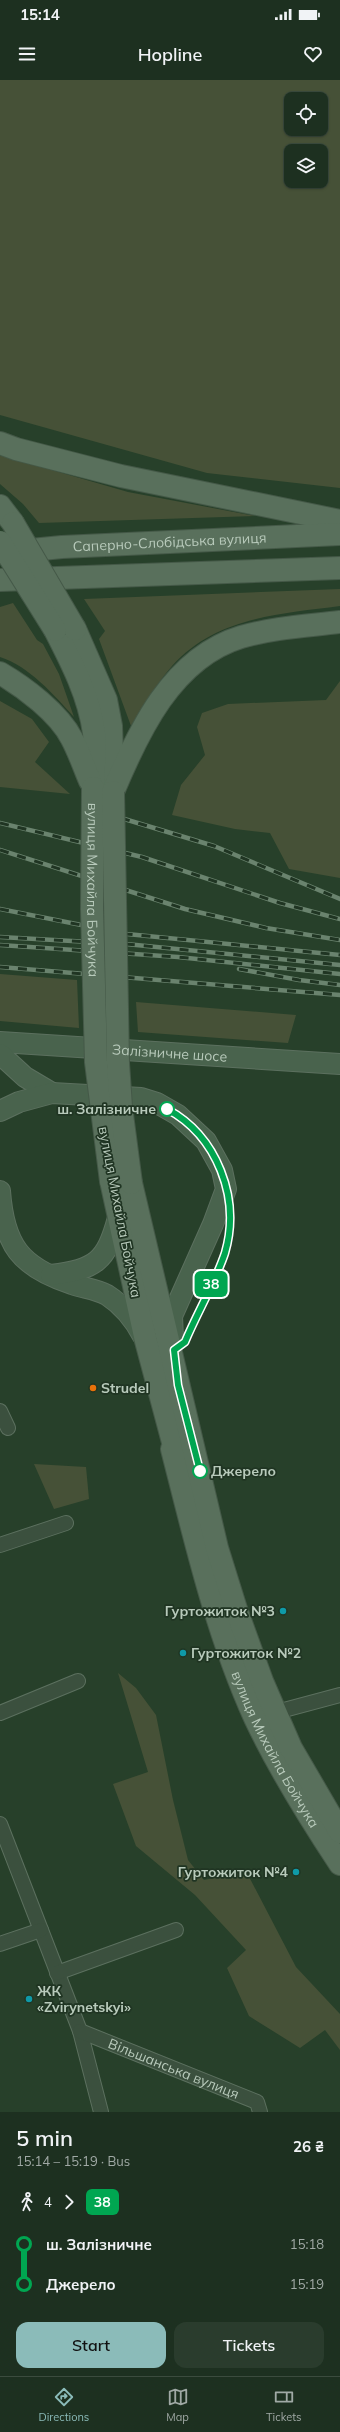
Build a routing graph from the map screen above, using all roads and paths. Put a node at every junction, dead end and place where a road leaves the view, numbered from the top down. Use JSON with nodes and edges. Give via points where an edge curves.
{"nodes":[{"id":1,"x":0,"y":443,"type":"edge"},
{"id":2,"x":0,"y":506,"type":"edge"},
{"id":3,"x":340,"y":521,"type":"edge"},
{"id":4,"x":340,"y":534,"type":"edge"},
{"id":5,"x":0,"y":543,"type":"edge"},
{"id":6,"x":62,"y":547,"type":"junction"},
{"id":7,"x":0,"y":553,"type":"edge"},
{"id":8,"x":340,"y":568,"type":"edge"},
{"id":9,"x":106,"y":577,"type":"junction"},
{"id":10,"x":0,"y":580,"type":"edge"},
{"id":11,"x":0,"y":594,"type":"edge"},
{"id":12,"x":340,"y":622,"type":"edge"},
{"id":13,"x":65,"y":629,"type":"junction"},
{"id":14,"x":0,"y":673,"type":"edge"},
{"id":15,"x":103,"y":790,"type":"junction"},
{"id":16,"x":0,"y":1042,"type":"edge"},
{"id":17,"x":0,"y":1054,"type":"edge"},
{"id":18,"x":340,"y":1064,"type":"edge"},
{"id":19,"x":52,"y":1093,"type":"junction"},
{"id":20,"x":0,"y":1111,"type":"edge"},
{"id":21,"x":121,"y":1182,"type":"junction"},
{"id":22,"x":0,"y":1191,"type":"edge"},
{"id":23,"x":118,"y":1218,"type":"junction"},
{"id":24,"x":50,"y":1275,"type":"junction"},
{"id":25,"x":146,"y":1341,"type":"junction"},
{"id":26,"x":178,"y":1385,"type":"junction"},
{"id":27,"x":0,"y":1411,"type":"edge"},
{"id":28,"x":8,"y":1428,"type":"dead end"},
{"id":29,"x":66,"y":1523,"type":"dead end"},
{"id":30,"x":0,"y":1545,"type":"edge"},
{"id":31,"x":78,"y":1681,"type":"dead end"},
{"id":32,"x":340,"y":1695,"type":"edge"},
{"id":33,"x":0,"y":1713,"type":"edge"},
{"id":34,"x":265,"y":1715,"type":"junction"},
{"id":35,"x":0,"y":1824,"type":"edge"},
{"id":36,"x":340,"y":1832,"type":"edge"},
{"id":37,"x":340,"y":1864,"type":"edge"},
{"id":38,"x":41,"y":1930,"type":"junction"},
{"id":39,"x":176,"y":1930,"type":"dead end"},
{"id":40,"x":0,"y":1944,"type":"edge"},
{"id":41,"x":58,"y":1973,"type":"junction"},
{"id":42,"x":80,"y":2031,"type":"junction"},
{"id":43,"x":101,"y":2112,"type":"edge"},
{"id":44,"x":260,"y":2112,"type":"edge"}],
"edges":[{"from":1,"to":3,"type":"main road","via":[[121,476]]},
{"from":2,"to":13,"type":"main road","name":"вулиця Михайла Бойчука","bridge":true,"via":[[13,523]]},
{"from":4,"to":6,"type":"main road","name":"Саперно-Слобідська вулиця"},
{"from":5,"to":6,"type":"main road"},
{"from":5,"to":13,"type":"main road","name":"вулиця Михайла Бойчука","bridge":true},
{"from":6,"to":7,"type":"main road","name":"Саперно-Слобідська вулиця"},
{"from":8,"to":9,"type":"main road"},
{"from":9,"to":10,"type":"main road"},
{"from":9,"to":11,"type":"main road"},
{"from":12,"to":15,"type":"main road","via":[[241,637],[200,658],[169,690],[143,725]]},
{"from":13,"to":15,"type":"main road","name":"вулиця Михайла Бойчука","via":[[106,700],[112,749]]},
{"from":14,"to":15,"type":"main road","via":[[22,686],[52,714],[72,738]]},
{"from":15,"to":21,"type":"main road","name":"вулиця Михайла Бойчука","bridge":true,"via":[[92,909],[96,1062]]},
{"from":16,"to":18,"type":"street","name":"Залізничне шосе"},
{"from":17,"to":19,"type":"street","via":[[24,1077]]},
{"from":19,"to":20,"type":"street","via":[[19,1102]]},
{"from":19,"to":26,"type":"street","via":[[141,1098],[157,1103],[178,1114],[196,1129],[206,1141],[222,1170],[226,1189],[172,1316]]},
{"from":21,"to":23,"type":"main road","name":"вулиця Михайла Бойчука"},
{"from":21,"to":26,"type":"main road","name":"вулиця Михайла Бойчука"},
{"from":22,"to":24,"type":"street","via":[[6,1230],[13,1246],[24,1261]]},
{"from":23,"to":24,"type":"street","via":[[111,1244],[91,1266],[74,1272]]},
{"from":23,"to":25,"type":"main road","name":"вулиця Михайла Бойчука"},
{"from":24,"to":25,"type":"street","via":[[106,1294],[133,1318]]},
{"from":25,"to":34,"type":"main road","name":"вулиця Михайла Бойчука","via":[[199,1554],[229,1651]]},
{"from":26,"to":34,"type":"main road","name":"вулиця Михайла Бойчука","via":[[217,1548],[248,1647]]},
{"from":27,"to":28,"type":"street"},
{"from":29,"to":30,"type":"street"},
{"from":31,"to":33,"type":"street"},
{"from":32,"to":34,"type":"street"},
{"from":34,"to":36,"type":"main road","name":"вулиця Михайла Бойчука"},
{"from":34,"to":37,"type":"main road","name":"вулиця Михайла Бойчука","via":[[292,1790]]},
{"from":35,"to":38,"type":"street"},
{"from":38,"to":40,"type":"street"},
{"from":38,"to":41,"type":"street"},
{"from":39,"to":41,"type":"street"},
{"from":41,"to":42,"type":"street"},
{"from":42,"to":43,"type":"street"},
{"from":42,"to":44,"type":"street","name":"Вільшанська вулиця","via":[[257,2102]]}]}
